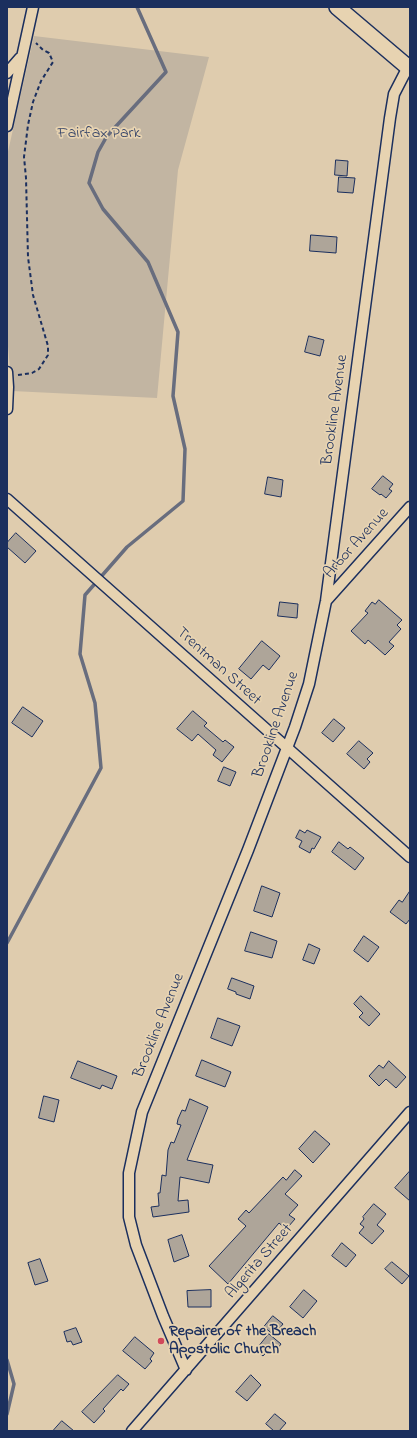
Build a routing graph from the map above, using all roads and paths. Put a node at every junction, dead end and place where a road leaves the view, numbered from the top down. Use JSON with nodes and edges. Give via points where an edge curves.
{"nodes":[{"id":1,"x":33,"y":7,"type":"edge"},
{"id":2,"x":337,"y":7,"type":"edge"},
{"id":3,"x":35,"y":42,"type":"dead end"},
{"id":4,"x":21,"y":57,"type":"junction"},
{"id":5,"x":409,"y":66,"type":"edge"},
{"id":6,"x":7,"y":73,"type":"edge"},
{"id":7,"x":7,"y":126,"type":"edge"},
{"id":8,"x":7,"y":372,"type":"edge"},
{"id":9,"x":7,"y":376,"type":"edge"},
{"id":10,"x":7,"y":409,"type":"edge"},
{"id":11,"x":7,"y":499,"type":"edge"},
{"id":12,"x":410,"y":507,"type":"edge"},
{"id":13,"x":326,"y":601,"type":"junction"},
{"id":14,"x":287,"y":749,"type":"junction"},
{"id":15,"x":410,"y":857,"type":"edge"},
{"id":16,"x":410,"y":1112,"type":"edge"},
{"id":17,"x":186,"y":1370,"type":"junction"},
{"id":18,"x":132,"y":1431,"type":"edge"}],
"edges":[{"from":1,"to":4,"type":"street"},
{"from":2,"to":5,"type":"main road"},
{"from":3,"to":9,"type":"path","via":[[49,52],[52,58],[52,65],[41,81],[32,102],[24,157],[28,257],[34,295],[48,350],[39,369],[24,375]]},
{"from":4,"to":6,"type":"street"},
{"from":4,"to":7,"type":"street"},
{"from":5,"to":13,"type":"street","name":"Brookline Avenue","via":[[394,94],[390,118]]},
{"from":8,"to":9,"type":"street"},
{"from":9,"to":10,"type":"street"},
{"from":11,"to":14,"type":"street","name":"Trentman Street"},
{"from":12,"to":13,"type":"street","name":"Arbor Avenue"},
{"from":13,"to":14,"type":"street","name":"Brookline Avenue","via":[[309,684]]},
{"from":14,"to":15,"type":"street","name":"Trentman Street"},
{"from":14,"to":17,"type":"street","name":"Brookline Avenue","via":[[142,1112],[129,1173],[129,1217],[136,1245]]},
{"from":16,"to":17,"type":"street","name":"Algerita Street"},
{"from":17,"to":18,"type":"street","name":"Algerita Street"}]}
